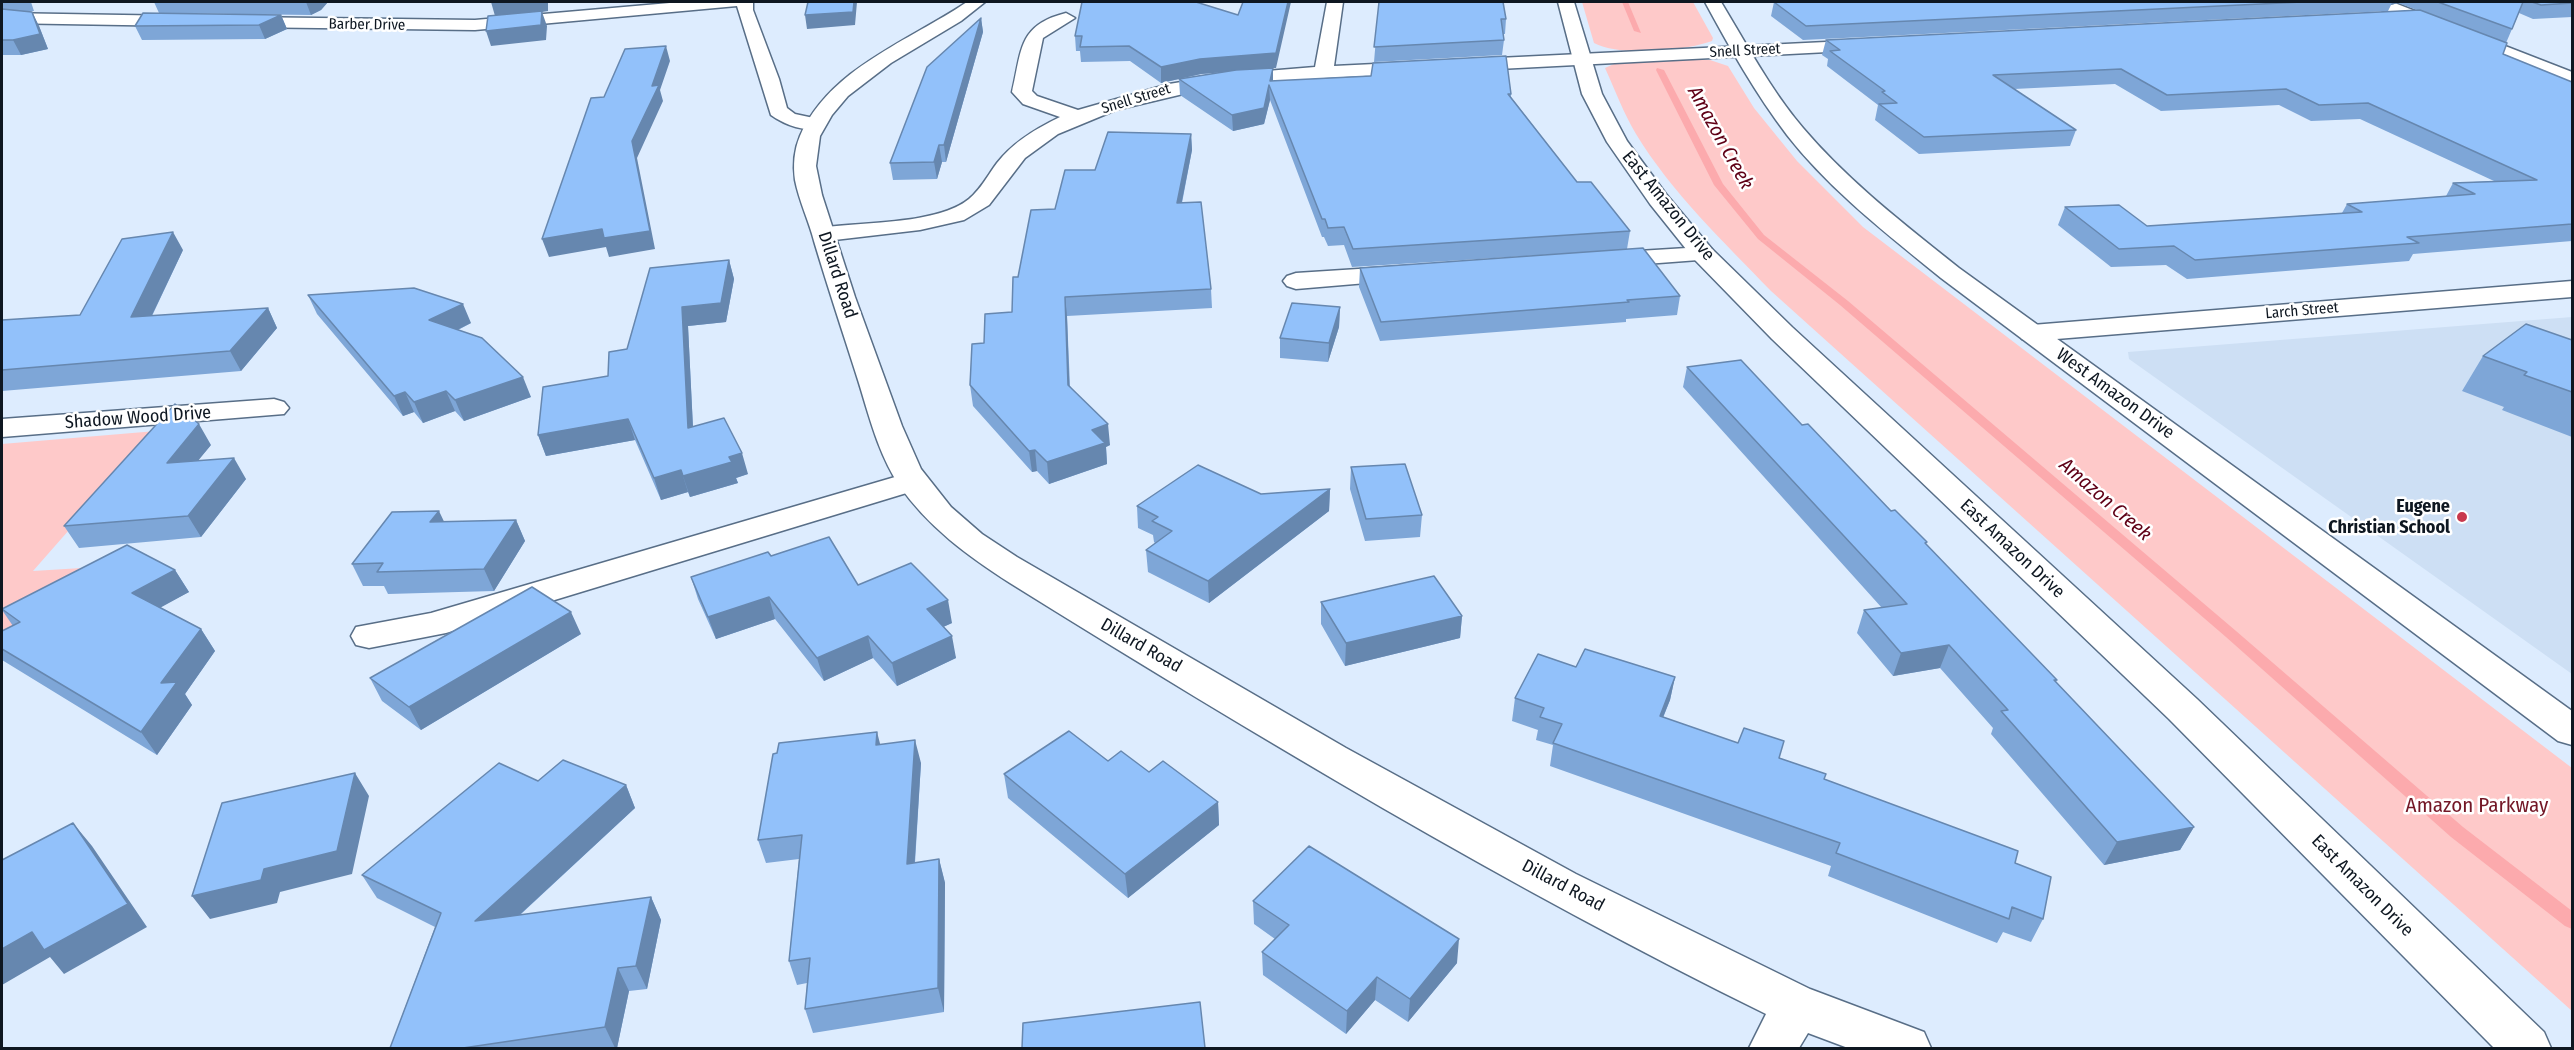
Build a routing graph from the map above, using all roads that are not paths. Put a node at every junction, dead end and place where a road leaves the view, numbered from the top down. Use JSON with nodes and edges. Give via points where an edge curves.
{"nodes":[{"id":1,"x":731,"y":2,"type":"edge"},
{"id":2,"x":745,"y":2,"type":"edge"},
{"id":3,"x":977,"y":2,"type":"edge"},
{"id":4,"x":1335,"y":2,"type":"edge"},
{"id":5,"x":1566,"y":2,"type":"edge"},
{"id":6,"x":1713,"y":2,"type":"edge"},
{"id":7,"x":2378,"y":2,"type":"edge"},
{"id":8,"x":2417,"y":17,"type":"junction"},
{"id":9,"x":2,"y":18,"type":"edge"},
{"id":10,"x":1066,"y":18,"type":"dead end"},
{"id":11,"x":2370,"y":19,"type":"edge"},
{"id":12,"x":196,"y":22,"type":"edge"},
{"id":13,"x":219,"y":22,"type":"edge"},
{"id":14,"x":1884,"y":44,"type":"edge"},
{"id":15,"x":1741,"y":52,"type":"junction"},
{"id":16,"x":1582,"y":59,"type":"junction"},
{"id":17,"x":1324,"y":72,"type":"junction"},
{"id":18,"x":2572,"y":78,"type":"edge"},
{"id":19,"x":1078,"y":117,"type":"junction"},
{"id":20,"x":816,"y":124,"type":"junction"},
{"id":21,"x":825,"y":234,"type":"junction"},
{"id":22,"x":1703,"y":254,"type":"junction"},
{"id":23,"x":1587,"y":261,"type":"edge"},
{"id":24,"x":1424,"y":272,"type":"edge"},
{"id":25,"x":1296,"y":281,"type":"dead end"},
{"id":26,"x":2572,"y":289,"type":"edge"},
{"id":27,"x":2032,"y":333,"type":"junction"},
{"id":28,"x":274,"y":408,"type":"dead end"},
{"id":29,"x":2,"y":428,"type":"edge"},
{"id":30,"x":912,"y":481,"type":"junction"},
{"id":31,"x":369,"y":636,"type":"dead end"},
{"id":32,"x":2572,"y":731,"type":"edge"},
{"id":33,"x":1797,"y":1006,"type":"junction"},
{"id":34,"x":1773,"y":1048,"type":"edge"},
{"id":35,"x":1907,"y":1048,"type":"edge"},
{"id":36,"x":2527,"y":1048,"type":"edge"}],
"edges":[{"from":1,"to":13,"type":"street","name":"Barber Drive","via":[[476,25]]},
{"from":2,"to":20,"type":"street","via":[[778,111],[789,119]]},
{"from":3,"to":20,"type":"street","name":"Dillard Road","via":[[878,62],[833,101]]},
{"from":4,"to":17,"type":"street"},
{"from":5,"to":16,"type":"street","name":"East Amazon Drive"},
{"from":6,"to":15,"type":"street","name":"West Amazon Drive"},
{"from":7,"to":8,"type":"street"},
{"from":8,"to":11,"type":"street"},
{"from":8,"to":18,"type":"street"},
{"from":9,"to":12,"type":"street"},
{"from":10,"to":19,"type":"street","name":"Snell Street","via":[[1041,29],[1035,37],[1022,92],[1030,100]]},
{"from":14,"to":15,"type":"street","name":"Snell Street"},
{"from":15,"to":16,"type":"street","name":"Snell Street"},
{"from":15,"to":27,"type":"street","name":"West Amazon Drive","via":[[1777,108],[1844,183],[1950,273]]},
{"from":16,"to":17,"type":"street","name":"Snell Street"},
{"from":16,"to":22,"type":"street","name":"East Amazon Drive","via":[[1592,94],[1617,142]]},
{"from":17,"to":19,"type":"street","name":"Snell Street","via":[[1183,85]]},
{"from":19,"to":21,"type":"street","name":"Snell Street","via":[[1037,138],[1011,160],[970,209],[939,219]]},
{"from":20,"to":21,"type":"street","name":"Dillard Road","via":[[804,164],[810,197]]},
{"from":21,"to":30,"type":"street","name":"Dillard Road","via":[[834,271],[889,428]]},
{"from":22,"to":23,"type":"street"},
{"from":22,"to":36,"type":"street","name":"East Amazon Drive","via":[[2182,709]]},
{"from":24,"to":25,"type":"street"},
{"from":26,"to":27,"type":"street","name":"Larch Street"},
{"from":27,"to":32,"type":"street","name":"West Amazon Drive"},
{"from":28,"to":29,"type":"street","name":"Shadow Wood Drive"},
{"from":30,"to":31,"type":"street","via":[[433,625]]},
{"from":30,"to":33,"type":"street","name":"Dillard Road","via":[[946,520],[991,556],[1099,622],[1491,848]]},
{"from":33,"to":34,"type":"street"},
{"from":33,"to":35,"type":"street","name":"Dillard Road"}]}
